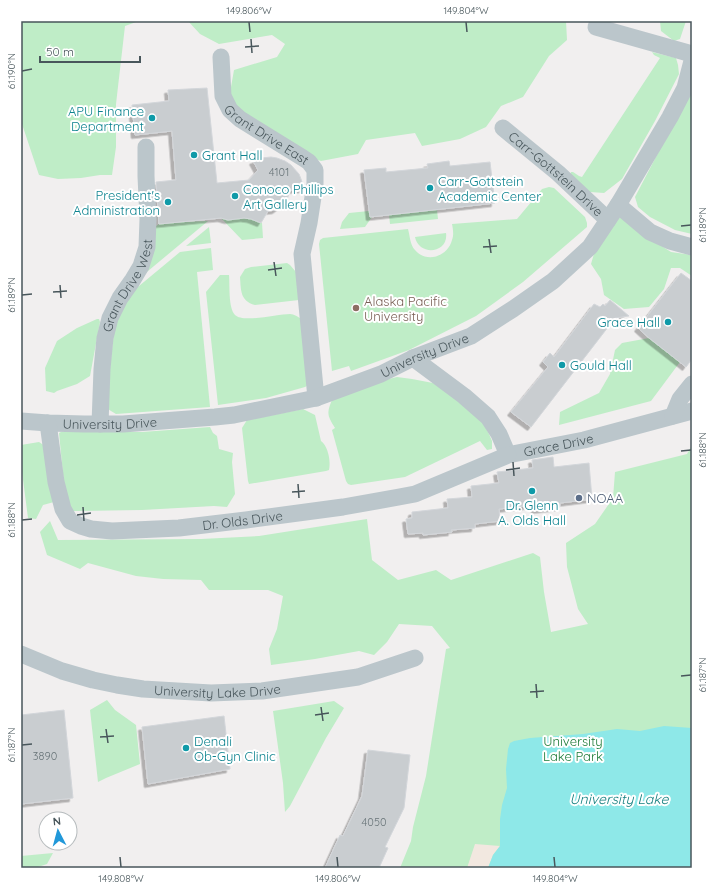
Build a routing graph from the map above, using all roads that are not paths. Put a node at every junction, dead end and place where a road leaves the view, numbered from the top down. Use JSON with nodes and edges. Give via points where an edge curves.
{"nodes":[{"id":1,"x":596,"y":27,"type":"dead end"},
{"id":2,"x":692,"y":54,"type":"edge"},
{"id":3,"x":221,"y":58,"type":"dead end"},
{"id":4,"x":692,"y":61,"type":"edge"},
{"id":5,"x":504,"y":128,"type":"dead end"},
{"id":6,"x":146,"y":147,"type":"dead end"},
{"id":7,"x":618,"y":206,"type":"junction"},
{"id":8,"x":608,"y":220,"type":"junction"},
{"id":9,"x":692,"y":247,"type":"edge"},
{"id":10,"x":413,"y":358,"type":"junction"},
{"id":11,"x":692,"y":384,"type":"edge"},
{"id":12,"x":316,"y":398,"type":"junction"},
{"id":13,"x":692,"y":411,"type":"edge"},
{"id":14,"x":673,"y":416,"type":"junction"},
{"id":15,"x":21,"y":421,"type":"edge"},
{"id":16,"x":48,"y":423,"type":"junction"},
{"id":17,"x":100,"y":424,"type":"junction"},
{"id":18,"x":508,"y":454,"type":"junction"},
{"id":19,"x":21,"y":654,"type":"edge"},
{"id":20,"x":415,"y":658,"type":"dead end"}],
"edges":[{"from":1,"to":2,"type":"street"},
{"from":3,"to":12,"type":"street","name":"Grant Drive East","via":[[223,96],[230,110],[240,119],[309,162],[315,170],[315,184],[302,254]]},
{"from":4,"to":7,"type":"street","name":"University Drive","via":[[685,88]]},
{"from":5,"to":8,"type":"street","name":"Carr-Gottstein Drive","via":[[558,173]]},
{"from":6,"to":17,"type":"street","name":"Grant Drive West","via":[[147,248],[141,266],[110,318],[102,369]]},
{"from":7,"to":8,"type":"street","name":"University Drive"},
{"from":7,"to":9,"type":"street","via":[[650,232]]},
{"from":8,"to":10,"type":"street","name":"University Drive","via":[[590,248],[553,281],[471,336]]},
{"from":10,"to":12,"type":"street","name":"University Drive","via":[[381,374]]},
{"from":10,"to":18,"type":"street","name":"Grace Drive","via":[[488,417]]},
{"from":11,"to":14,"type":"street","via":[[680,400]]},
{"from":12,"to":17,"type":"street","name":"University Drive","via":[[234,415]]},
{"from":13,"to":14,"type":"street","name":"Grace Drive"},
{"from":14,"to":18,"type":"street","name":"Grace Drive","via":[[584,440]]},
{"from":15,"to":16,"type":"street","name":"University Drive"},
{"from":16,"to":17,"type":"street","name":"University Drive"},
{"from":16,"to":18,"type":"street","name":"Dr. Olds Drive","via":[[56,482],[63,509],[70,520],[81,526],[112,531],[179,528],[399,498],[415,494]]},
{"from":19,"to":20,"type":"street","name":"University Lake Drive","via":[[62,671],[117,685],[211,693],[262,691],[358,678]]}]}
